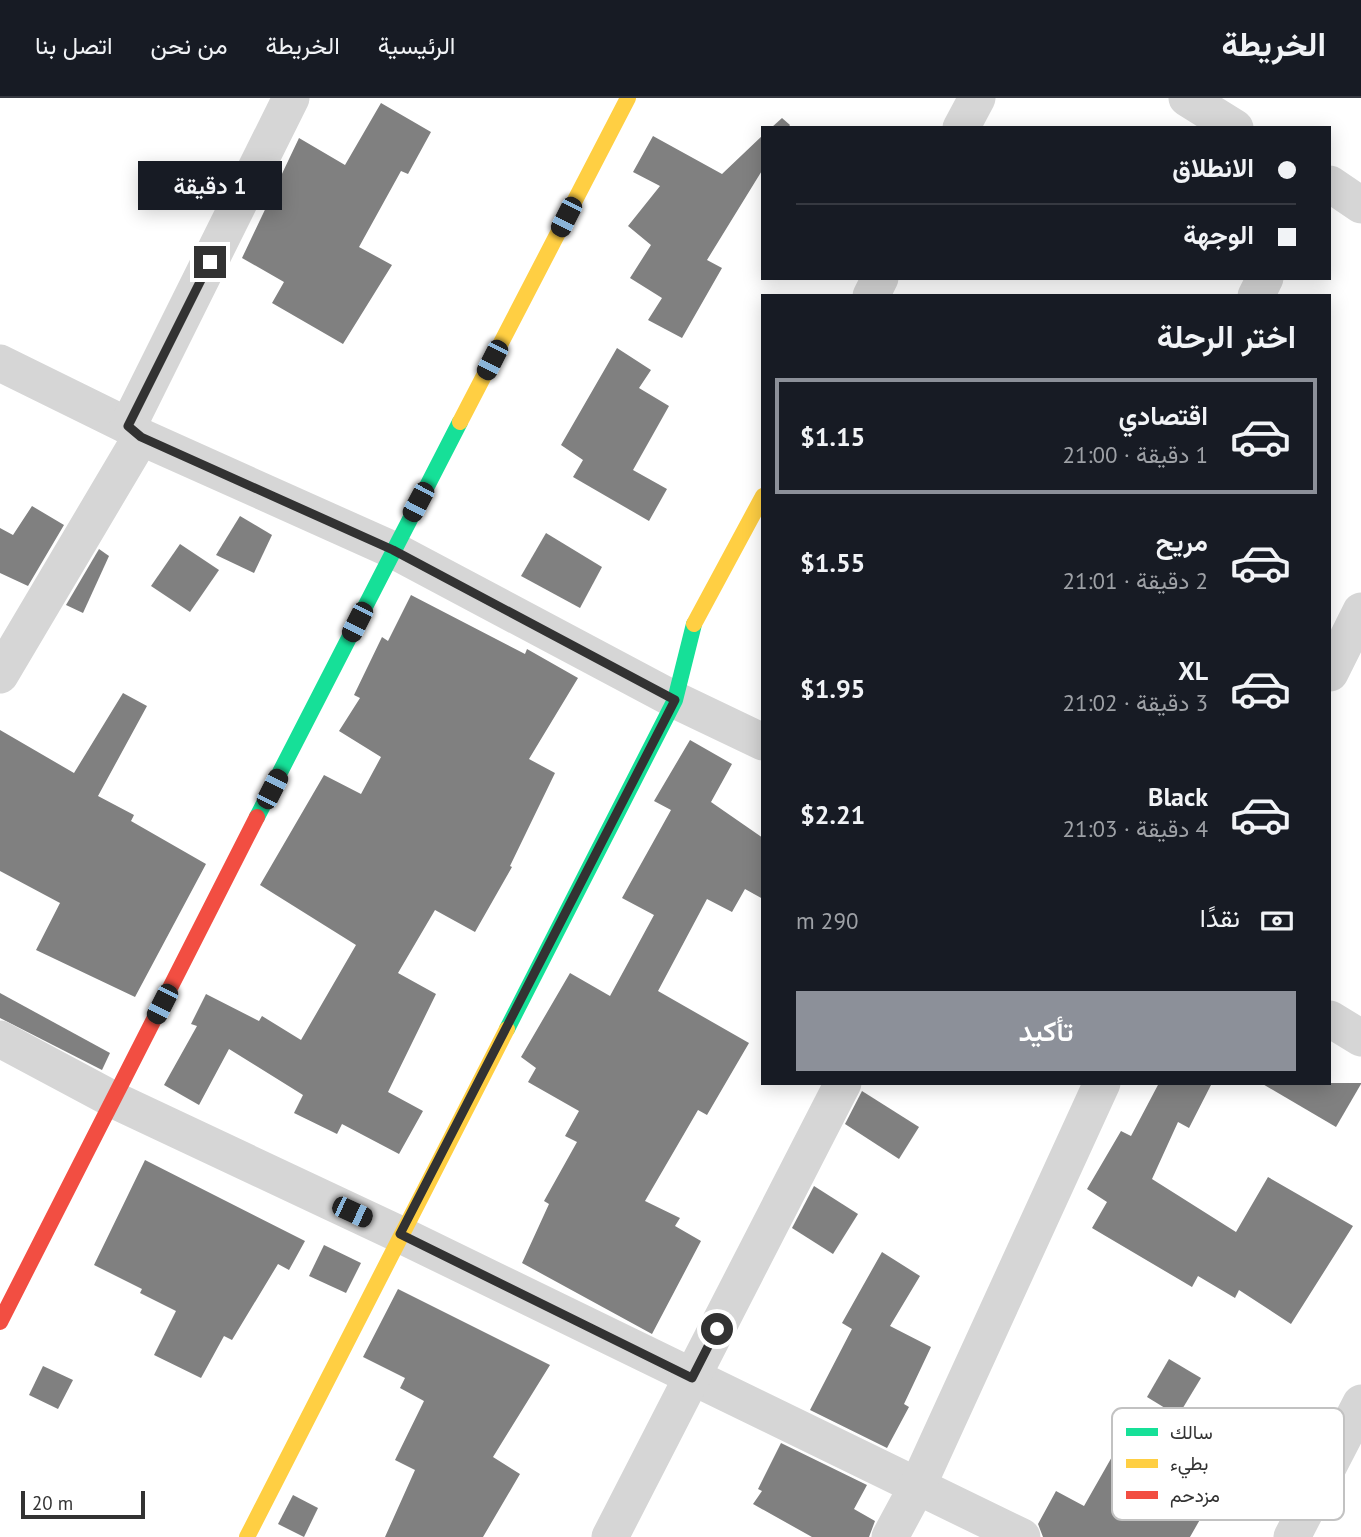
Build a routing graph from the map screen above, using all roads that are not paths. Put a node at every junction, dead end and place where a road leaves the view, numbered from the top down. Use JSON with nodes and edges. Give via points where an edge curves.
{"nodes":[{"id":1,"x":291,"y":98,"type":"edge"},
{"id":2,"x":628,"y":98,"type":"edge"},
{"id":3,"x":977,"y":98,"type":"edge"},
{"id":4,"x":1186,"y":98,"type":"edge"},
{"id":5,"x":962,"y":126,"type":"edge"},
{"id":6,"x":1232,"y":126,"type":"edge"},
{"id":7,"x":1331,"y":185,"type":"edge"},
{"id":8,"x":1361,"y":205,"type":"edge"},
{"id":9,"x":0,"y":363,"type":"edge"},
{"id":10,"x":135,"y":432,"type":"junction"},
{"id":11,"x":761,"y":500,"type":"edge"},
{"id":12,"x":393,"y":550,"type":"junction"},
{"id":13,"x":1361,"y":611,"type":"edge"},
{"id":14,"x":1331,"y":671,"type":"edge"},
{"id":15,"x":0,"y":675,"type":"edge"},
{"id":16,"x":675,"y":700,"type":"junction"},
{"id":17,"x":761,"y":741,"type":"edge"},
{"id":18,"x":1331,"y":1020,"type":"edge"},
{"id":19,"x":1361,"y":1038,"type":"edge"},
{"id":20,"x":0,"y":1039,"type":"edge"},
{"id":21,"x":842,"y":1085,"type":"edge"},
{"id":22,"x":1101,"y":1085,"type":"edge"},
{"id":23,"x":114,"y":1100,"type":"junction"},
{"id":24,"x":400,"y":1234,"type":"junction"},
{"id":25,"x":0,"y":1322,"type":"edge"},
{"id":26,"x":692,"y":1378,"type":"junction"},
{"id":27,"x":1361,"y":1403,"type":"edge"},
{"id":28,"x":1344,"y":1436,"type":"edge"},
{"id":29,"x":918,"y":1485,"type":"junction"},
{"id":30,"x":1301,"y":1520,"type":"edge"},
{"id":31,"x":247,"y":1537,"type":"edge"},
{"id":32,"x":610,"y":1537,"type":"edge"},
{"id":33,"x":890,"y":1537,"type":"edge"},
{"id":34,"x":1022,"y":1537,"type":"edge"},
{"id":35,"x":1292,"y":1537,"type":"edge"}],
"edges":[{"from":1,"to":10,"type":"street"},
{"from":2,"to":12,"type":"street"},
{"from":3,"to":5,"type":"street"},
{"from":4,"to":6,"type":"street"},
{"from":7,"to":8,"type":"street"},
{"from":9,"to":10,"type":"street"},
{"from":10,"to":12,"type":"street"},
{"from":10,"to":15,"type":"street"},
{"from":11,"to":16,"type":"street","via":[[695,622]]},
{"from":12,"to":16,"type":"street"},
{"from":12,"to":23,"type":"street"},
{"from":13,"to":14,"type":"street"},
{"from":16,"to":17,"type":"street"},
{"from":16,"to":24,"type":"street"},
{"from":18,"to":19,"type":"street"},
{"from":20,"to":23,"type":"street"},
{"from":21,"to":26,"type":"street"},
{"from":22,"to":29,"type":"street"},
{"from":23,"to":24,"type":"street"},
{"from":23,"to":25,"type":"street"},
{"from":24,"to":26,"type":"street"},
{"from":24,"to":31,"type":"street"},
{"from":26,"to":29,"type":"street"},
{"from":26,"to":32,"type":"street"},
{"from":27,"to":28,"type":"street"},
{"from":29,"to":33,"type":"street"},
{"from":29,"to":34,"type":"street"},
{"from":30,"to":35,"type":"street"}]}
